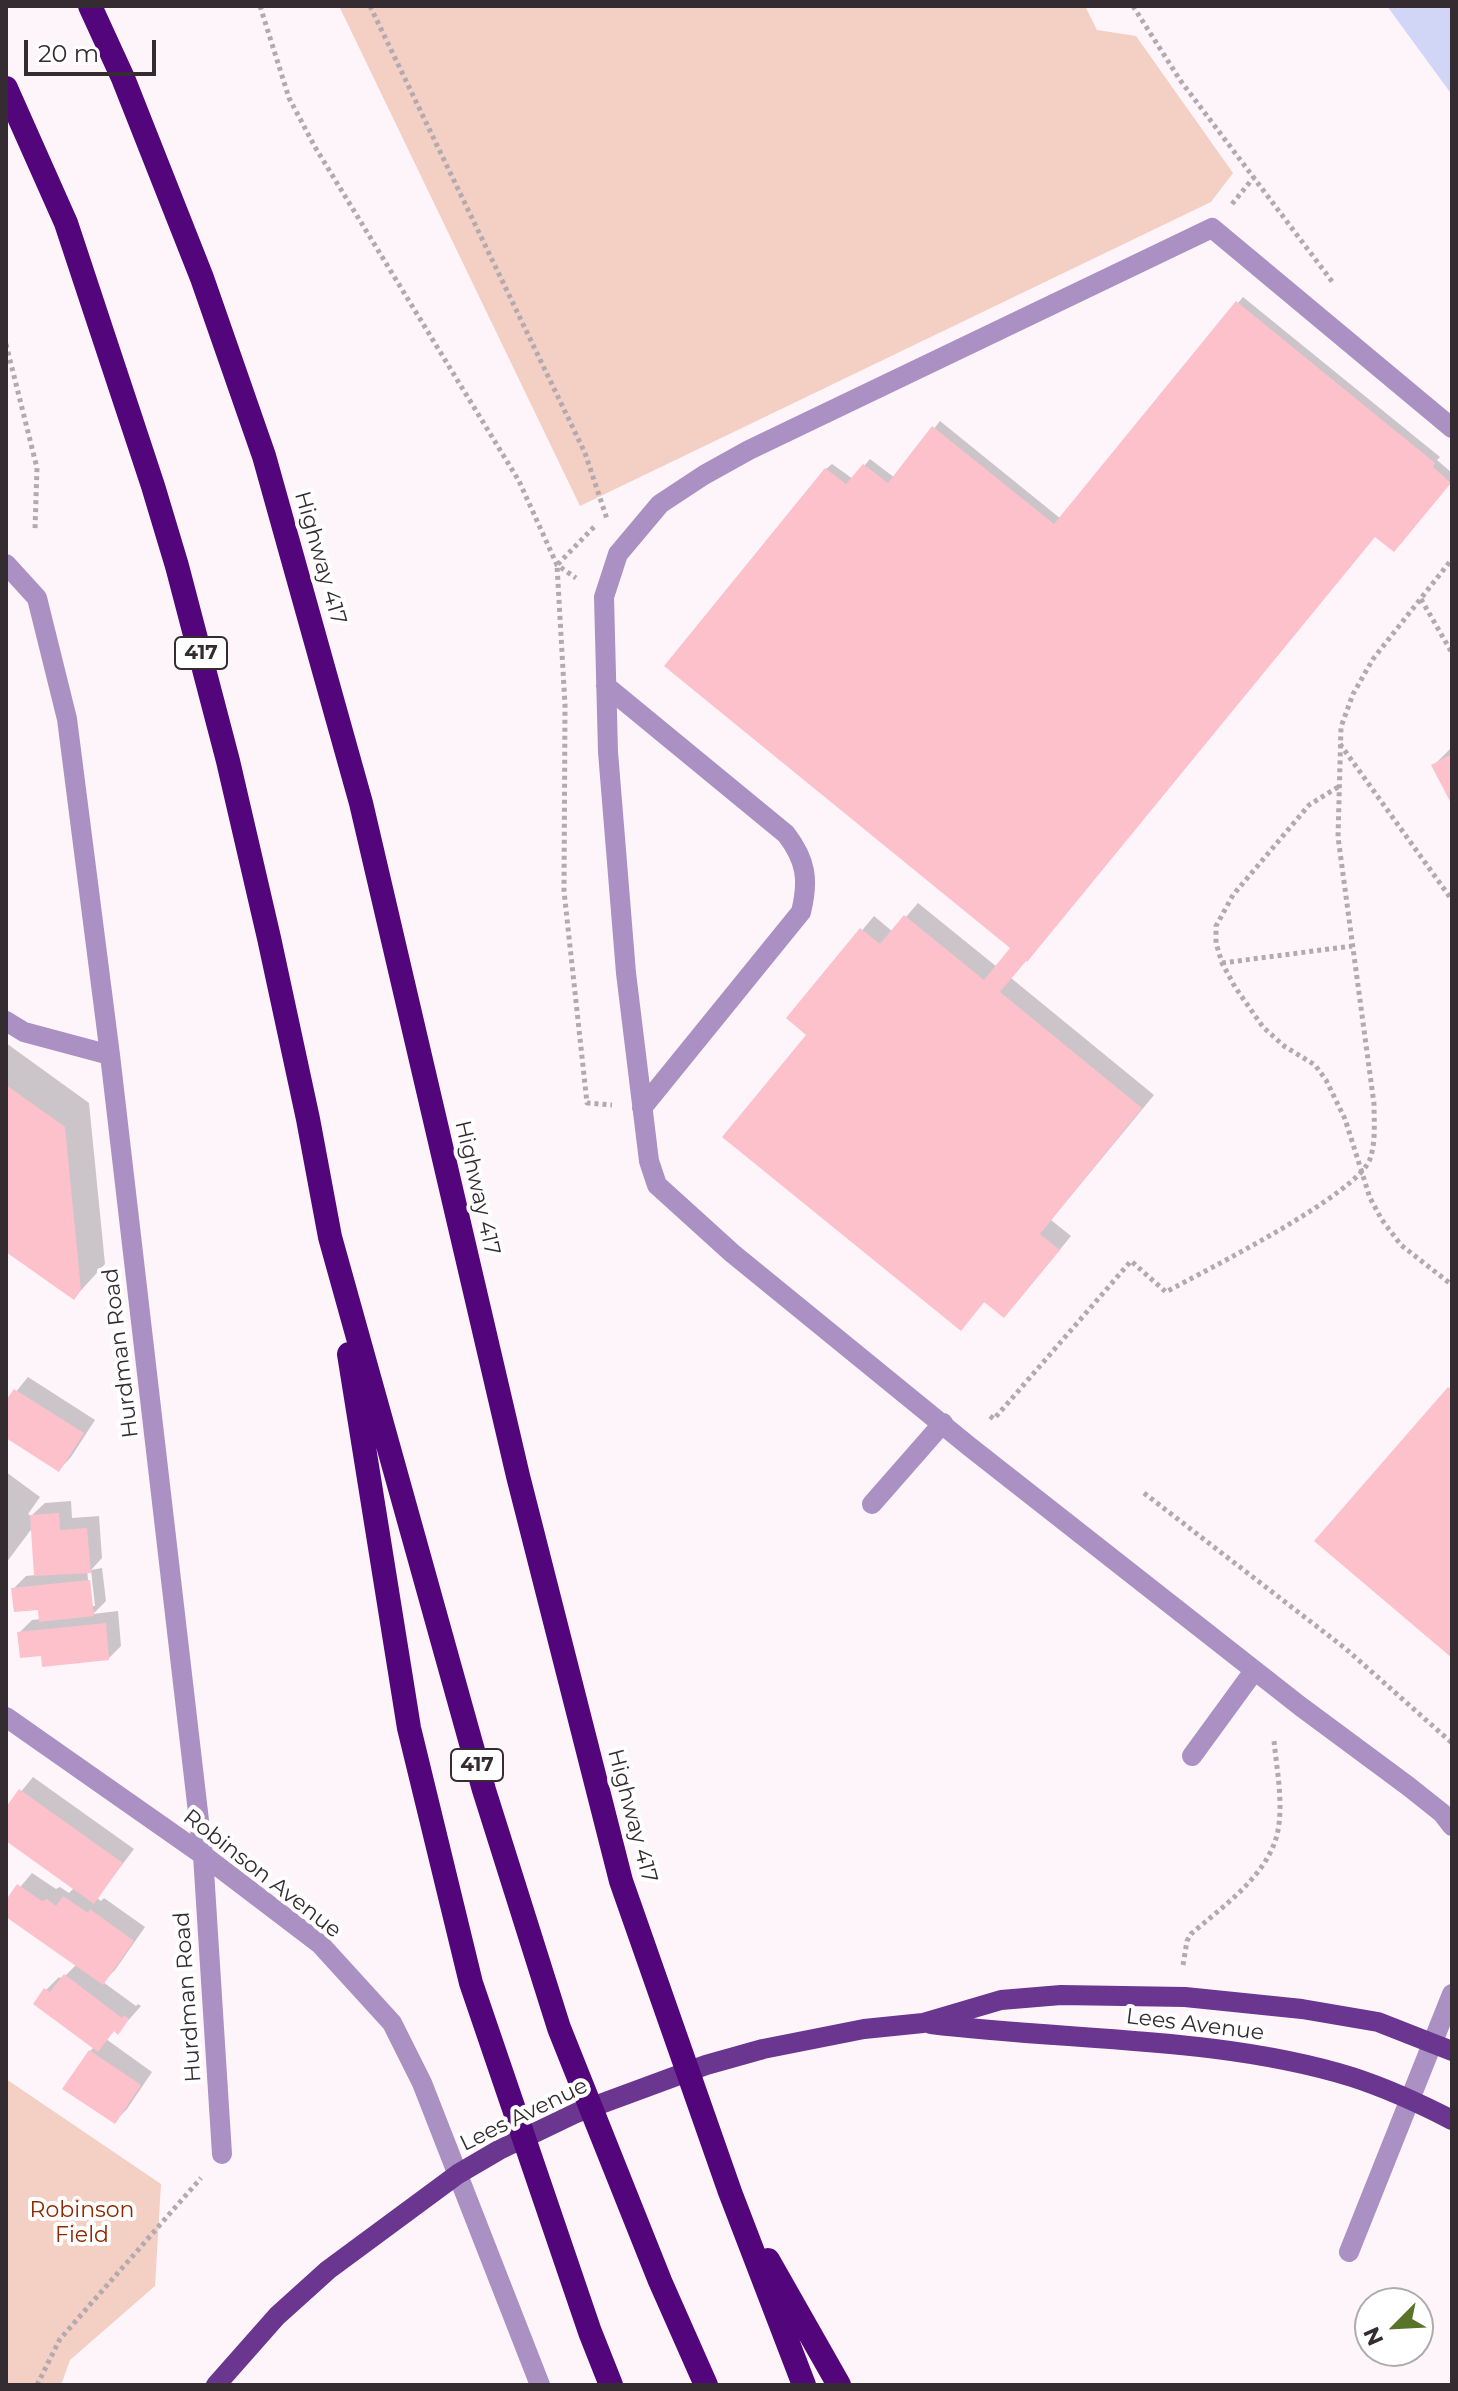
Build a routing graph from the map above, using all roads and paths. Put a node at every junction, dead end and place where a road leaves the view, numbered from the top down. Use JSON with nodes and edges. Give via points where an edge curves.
{"nodes":[{"id":1,"x":90,"y":6,"type":"edge"},
{"id":2,"x":260,"y":6,"type":"edge"},
{"id":3,"x":370,"y":6,"type":"edge"},
{"id":4,"x":1133,"y":6,"type":"edge"},
{"id":5,"x":6,"y":88,"type":"edge"},
{"id":6,"x":1340,"y":292,"type":"dead end"},
{"id":7,"x":6,"y":344,"type":"edge"},
{"id":8,"x":1452,"y":428,"type":"edge"},
{"id":9,"x":605,"y":514,"type":"junction"},
{"id":10,"x":35,"y":529,"type":"dead end"},
{"id":11,"x":618,"y":554,"type":"junction"},
{"id":12,"x":1452,"y":559,"type":"edge"},
{"id":13,"x":6,"y":564,"type":"edge"},
{"id":14,"x":557,"y":565,"type":"junction"},
{"id":15,"x":604,"y":597,"type":"junction"},
{"id":16,"x":1421,"y":599,"type":"junction"},
{"id":17,"x":1452,"y":653,"type":"edge"},
{"id":18,"x":606,"y":686,"type":"junction"},
{"id":19,"x":1340,"y":743,"type":"junction"},
{"id":20,"x":1338,"y":787,"type":"junction"},
{"id":21,"x":1452,"y":900,"type":"edge"},
{"id":22,"x":1352,"y":946,"type":"junction"},
{"id":23,"x":1222,"y":963,"type":"junction"},
{"id":24,"x":6,"y":1021,"type":"edge"},
{"id":25,"x":110,"y":1055,"type":"junction"},
{"id":26,"x":642,"y":1108,"type":"junction"},
{"id":27,"x":1362,"y":1172,"type":"junction"},
{"id":28,"x":330,"y":1237,"type":"junction"},
{"id":29,"x":1452,"y":1285,"type":"edge"},
{"id":30,"x":983,"y":1411,"type":"dead end"},
{"id":31,"x":943,"y":1423,"type":"junction"},
{"id":32,"x":1144,"y":1493,"type":"dead end"},
{"id":33,"x":872,"y":1504,"type":"dead end"},
{"id":34,"x":1254,"y":1671,"type":"junction"},
{"id":35,"x":6,"y":1717,"type":"edge"},
{"id":36,"x":1274,"y":1741,"type":"dead end"},
{"id":37,"x":1452,"y":1743,"type":"edge"},
{"id":38,"x":1192,"y":1756,"type":"dead end"},
{"id":39,"x":1452,"y":1826,"type":"edge"},
{"id":40,"x":203,"y":1855,"type":"junction"},
{"id":41,"x":1452,"y":1994,"type":"edge"},
{"id":42,"x":1185,"y":1997,"type":"junction"},
{"id":43,"x":923,"y":2023,"type":"junction"},
{"id":44,"x":1443,"y":2047,"type":"edge"},
{"id":45,"x":1411,"y":2099,"type":"junction"},
{"id":46,"x":1452,"y":2120,"type":"edge"},
{"id":47,"x":222,"y":2154,"type":"joint"},
{"id":48,"x":730,"y":2192,"type":"junction"},
{"id":49,"x":1349,"y":2252,"type":"dead end"},
{"id":50,"x":37,"y":2385,"type":"edge"},
{"id":51,"x":216,"y":2385,"type":"edge"},
{"id":52,"x":540,"y":2385,"type":"edge"},
{"id":53,"x":611,"y":2385,"type":"edge"},
{"id":54,"x":706,"y":2385,"type":"edge"},
{"id":55,"x":804,"y":2385,"type":"edge"},
{"id":56,"x":839,"y":2385,"type":"edge"}],
"edges":[{"from":1,"to":48,"type":"highway","name":"Highway 417","via":[[202,278],[264,456],[361,803],[518,1476],[621,1881]]},
{"from":2,"to":14,"type":"path","via":[[289,98],[308,134],[519,481]]},
{"from":3,"to":9,"type":"path","via":[[585,453]]},
{"from":4,"to":6,"type":"path","via":[[1180,80]]},
{"from":5,"to":28,"type":"highway","number":"417","via":[[66,223],[177,566],[269,938]]},
{"from":7,"to":10,"type":"path","via":[[37,468]]},
{"from":8,"to":11,"type":"street","via":[[1212,228],[727,462],[660,504]]},
{"from":9,"to":11,"type":"path"},
{"from":9,"to":14,"type":"path"},
{"from":11,"to":15,"type":"street"},
{"from":12,"to":16,"type":"path"},
{"from":13,"to":25,"type":"street","name":"Hurdman Road","via":[[37,598],[67,719]]},
{"from":14,"to":15,"type":"path"},
{"from":14,"to":26,"type":"path","via":[[565,705],[564,891],[587,1103]]},
{"from":15,"to":18,"type":"street"},
{"from":16,"to":17,"type":"path"},
{"from":16,"to":19,"type":"path","via":[[1373,659],[1353,694]]},
{"from":18,"to":26,"type":"street","via":[[626,973]]},
{"from":18,"to":26,"type":"street","via":[[786,834],[804,869],[801,912]]},
{"from":19,"to":20,"type":"path"},
{"from":19,"to":21,"type":"path"},
{"from":20,"to":22,"type":"path","via":[[1338,837]]},
{"from":20,"to":23,"type":"path","via":[[1309,805],[1233,895],[1216,926]]},
{"from":22,"to":23,"type":"path"},
{"from":22,"to":27,"type":"path","via":[[1374,1104],[1370,1159]]},
{"from":23,"to":27,"type":"path","via":[[1263,1027],[1315,1065],[1326,1080]]},
{"from":24,"to":25,"type":"street","via":[[24,1032]]},
{"from":25,"to":40,"type":"street","name":"Hurdman Road"},
{"from":26,"to":31,"type":"street","via":[[657,1185],[732,1253]]},
{"from":27,"to":29,"type":"path","via":[[1370,1198],[1401,1245]]},
{"from":27,"to":30,"type":"path","via":[[1276,1233],[1166,1292],[1131,1261],[994,1419]]},
{"from":28,"to":53,"type":"highway","via":[[409,1728],[471,1983]]},
{"from":28,"to":54,"type":"highway","number":"417","via":[[484,1790],[559,2028]]},
{"from":31,"to":33,"type":"street"},
{"from":31,"to":34,"type":"street"},
{"from":32,"to":37,"type":"path","via":[[1346,1649]]},
{"from":34,"to":38,"type":"street"},
{"from":34,"to":39,"type":"street","via":[[1408,1786]]},
{"from":35,"to":40,"type":"street","name":"Robinson Avenue"},
{"from":36,"to":42,"type":"path","via":[[1277,1835],[1241,1889],[1187,1941]]},
{"from":40,"to":47,"type":"street","name":"Hurdman Road"},
{"from":40,"to":52,"type":"street","name":"Robinson Avenue","via":[[320,1944],[392,2023],[422,2083]]},
{"from":41,"to":44,"type":"street"},
{"from":42,"to":43,"type":"main road","name":"Lees Avenue","via":[[1061,1995],[1001,2000]]},
{"from":42,"to":44,"type":"main road","name":"Lees Avenue","via":[[1362,2018]]},
{"from":43,"to":45,"type":"main road","name":"Lees Avenue","via":[[1228,2052],[1350,2076]]},
{"from":43,"to":51,"type":"main road","name":"Lees Avenue","via":[[864,2029],[706,2065],[576,2113],[499,2150],[382,2228],[277,2316]]},
{"from":44,"to":45,"type":"street"},
{"from":45,"to":46,"type":"main road","name":"Lees Avenue"},
{"from":45,"to":49,"type":"street"},
{"from":47,"to":50,"type":"path","via":[[60,2339]]},
{"from":48,"to":55,"type":"highway","name":"Highway 417"},
{"from":48,"to":56,"type":"highway"}]}
